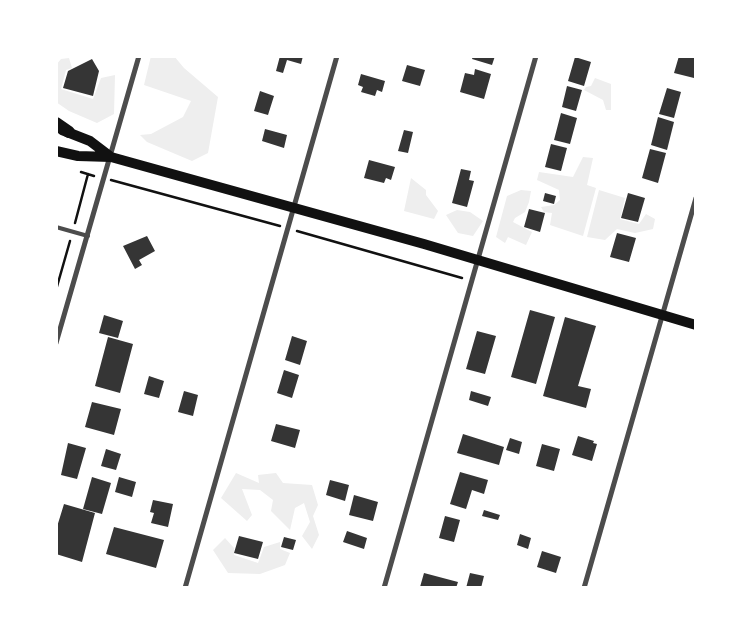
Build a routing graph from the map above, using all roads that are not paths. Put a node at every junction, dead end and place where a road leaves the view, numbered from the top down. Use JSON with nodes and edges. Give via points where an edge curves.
{"nodes":[{"id":1,"x":139,"y":56,"type":"edge"},
{"id":2,"x":337,"y":56,"type":"edge"},
{"id":3,"x":536,"y":56,"type":"edge"},
{"id":4,"x":56,"y":123,"type":"edge"},
{"id":5,"x":56,"y":128,"type":"edge"},
{"id":6,"x":69,"y":132,"type":"junction"},
{"id":7,"x":56,"y":151,"type":"edge"},
{"id":8,"x":111,"y":157,"type":"junction"},
{"id":9,"x":696,"y":198,"type":"edge"},
{"id":10,"x":295,"y":208,"type":"junction"},
{"id":11,"x":56,"y":227,"type":"edge"},
{"id":12,"x":88,"y":236,"type":"junction"},
{"id":13,"x":479,"y":261,"type":"junction"},
{"id":14,"x":664,"y":313,"type":"junction"},
{"id":15,"x":696,"y":325,"type":"edge"},
{"id":16,"x":56,"y":343,"type":"edge"},
{"id":17,"x":185,"y":588,"type":"edge"},
{"id":18,"x":384,"y":588,"type":"edge"},
{"id":19,"x":584,"y":588,"type":"edge"}],
"edges":[{"from":1,"to":8,"type":"street"},
{"from":2,"to":10,"type":"street"},
{"from":3,"to":13,"type":"street"},
{"from":4,"to":6,"type":"main road"},
{"from":5,"to":6,"type":"main road"},
{"from":6,"to":8,"type":"main road","via":[[90,141]]},
{"from":7,"to":8,"type":"main road","via":[[78,156]]},
{"from":8,"to":10,"type":"main road"},
{"from":8,"to":12,"type":"street"},
{"from":9,"to":14,"type":"street"},
{"from":10,"to":13,"type":"main road"},
{"from":10,"to":17,"type":"street"},
{"from":11,"to":12,"type":"lane"},
{"from":12,"to":16,"type":"street"},
{"from":13,"to":14,"type":"main road"},
{"from":13,"to":18,"type":"street"},
{"from":14,"to":15,"type":"main road"},
{"from":14,"to":19,"type":"street"}]}
